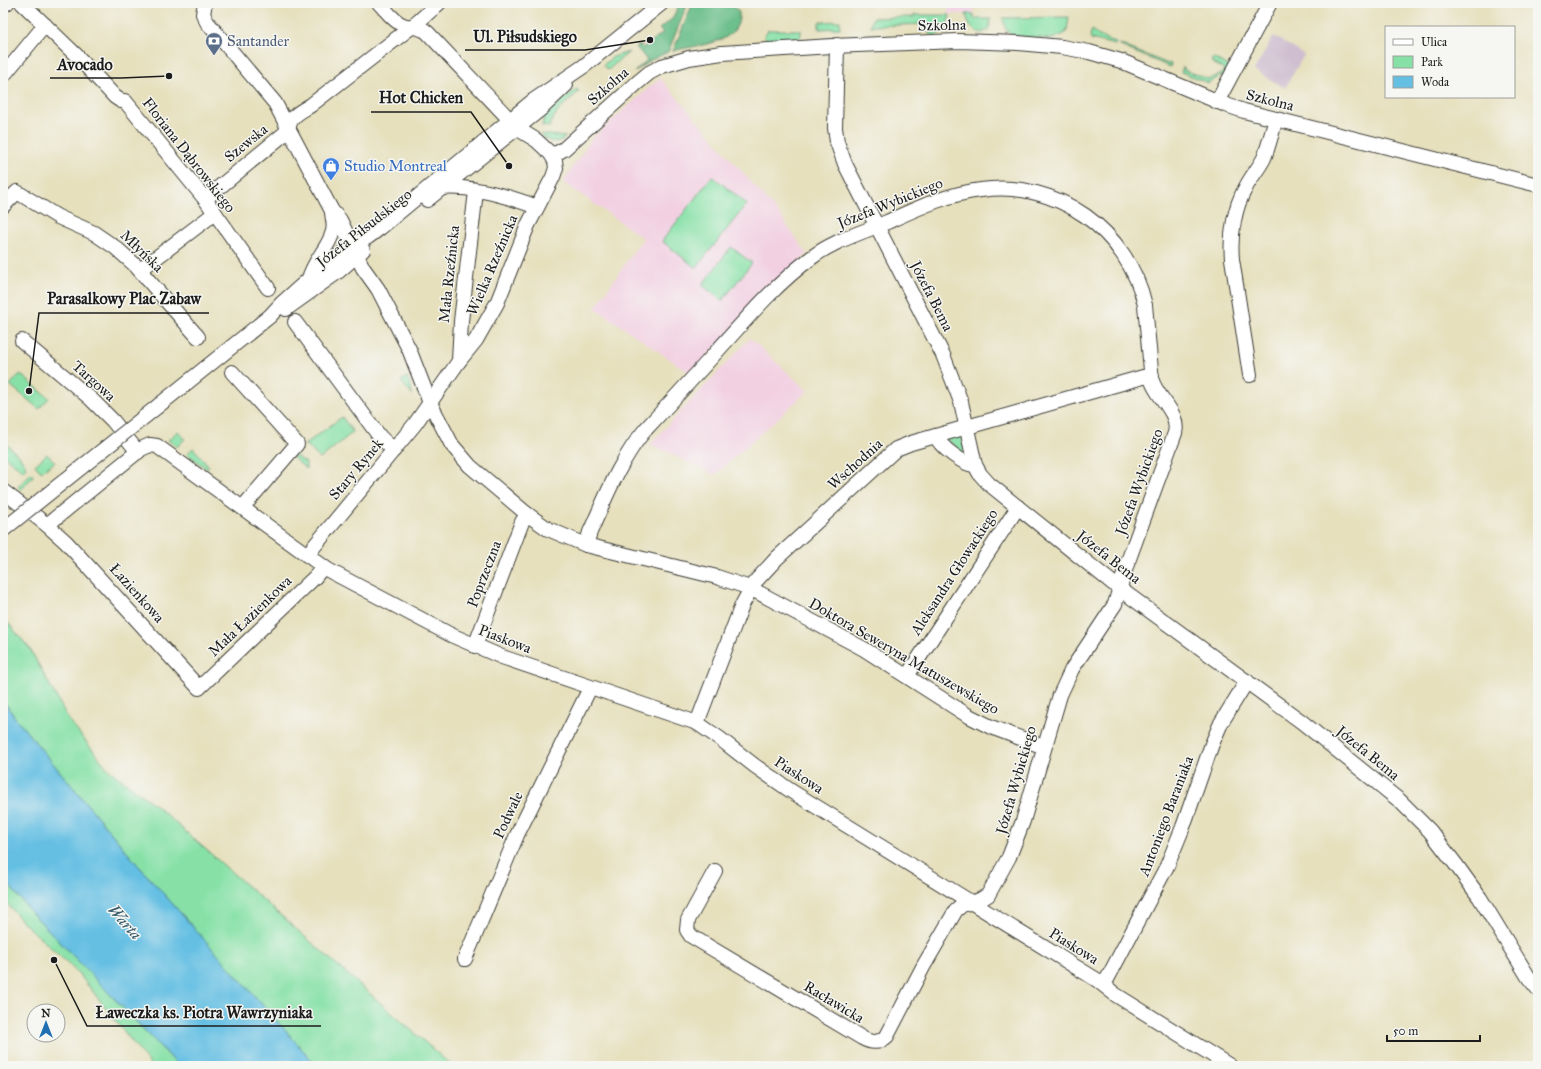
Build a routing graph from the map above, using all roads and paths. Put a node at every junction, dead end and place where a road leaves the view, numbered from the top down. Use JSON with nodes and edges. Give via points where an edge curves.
{"nodes":[{"id":1,"x":7,"y":3,"type":"edge"},
{"id":2,"x":22,"y":3,"type":"edge"},
{"id":3,"x":379,"y":3,"type":"edge"},
{"id":4,"x":439,"y":3,"type":"edge"},
{"id":5,"x":662,"y":3,"type":"edge"},
{"id":6,"x":1270,"y":3,"type":"edge"},
{"id":7,"x":3,"y":5,"type":"edge"},
{"id":8,"x":200,"y":5,"type":"edge"},
{"id":9,"x":45,"y":25,"type":"junction"},
{"id":10,"x":411,"y":26,"type":"junction"},
{"id":11,"x":837,"y":45,"type":"junction"},
{"id":12,"x":3,"y":76,"type":"edge"},
{"id":13,"x":1217,"y":102,"type":"junction"},
{"id":14,"x":1276,"y":119,"type":"junction"},
{"id":15,"x":514,"y":124,"type":"junction"},
{"id":16,"x":288,"y":129,"type":"junction"},
{"id":17,"x":551,"y":154,"type":"junction"},
{"id":18,"x":1538,"y":185,"type":"edge"},
{"id":19,"x":441,"y":188,"type":"junction"},
{"id":20,"x":476,"y":190,"type":"junction"},
{"id":21,"x":205,"y":199,"type":"junction"},
{"id":22,"x":3,"y":206,"type":"edge"},
{"id":23,"x":537,"y":206,"type":"junction"},
{"id":24,"x":332,"y":212,"type":"junction"},
{"id":25,"x":215,"y":213,"type":"junction"},
{"id":26,"x":876,"y":226,"type":"junction"},
{"id":27,"x":355,"y":250,"type":"junction"},
{"id":28,"x":140,"y":270,"type":"junction"},
{"id":29,"x":309,"y":279,"type":"junction"},
{"id":30,"x":268,"y":288,"type":"dead end"},
{"id":31,"x":270,"y":316,"type":"junction"},
{"id":32,"x":294,"y":322,"type":"dead end"},
{"id":33,"x":198,"y":337,"type":"dead end"},
{"id":34,"x":22,"y":341,"type":"dead end"},
{"id":35,"x":459,"y":361,"type":"junction"},
{"id":36,"x":232,"y":372,"type":"dead end"},
{"id":37,"x":1250,"y":375,"type":"dead end"},
{"id":38,"x":1152,"y":376,"type":"junction"},
{"id":39,"x":430,"y":403,"type":"junction"},
{"id":40,"x":967,"y":427,"type":"junction"},
{"id":41,"x":936,"y":436,"type":"junction"},
{"id":42,"x":394,"y":450,"type":"junction"},
{"id":43,"x":138,"y":452,"type":"junction"},
{"id":44,"x":975,"y":465,"type":"junction"},
{"id":45,"x":3,"y":491,"type":"edge"},
{"id":46,"x":239,"y":504,"type":"junction"},
{"id":47,"x":1018,"y":506,"type":"junction"},
{"id":48,"x":527,"y":514,"type":"junction"},
{"id":49,"x":47,"y":525,"type":"junction"},
{"id":50,"x":3,"y":530,"type":"edge"},
{"id":51,"x":586,"y":545,"type":"junction"},
{"id":52,"x":307,"y":555,"type":"junction"},
{"id":53,"x":323,"y":567,"type":"junction"},
{"id":54,"x":750,"y":588,"type":"junction"},
{"id":55,"x":1120,"y":589,"type":"junction"},
{"id":56,"x":475,"y":646,"type":"junction"},
{"id":57,"x":907,"y":676,"type":"junction"},
{"id":58,"x":1247,"y":681,"type":"junction"},
{"id":59,"x":200,"y":688,"type":"joint"},
{"id":60,"x":590,"y":688,"type":"junction"},
{"id":61,"x":697,"y":723,"type":"junction"},
{"id":62,"x":1044,"y":747,"type":"junction"},
{"id":63,"x":715,"y":871,"type":"dead end"},
{"id":64,"x":970,"y":903,"type":"junction"},
{"id":65,"x":465,"y":959,"type":"dead end"},
{"id":66,"x":1104,"y":985,"type":"junction"},
{"id":67,"x":1538,"y":989,"type":"edge"},
{"id":68,"x":1230,"y":1066,"type":"edge"}],
"edges":[{"from":1,"to":7,"type":"street"},
{"from":2,"to":9,"type":"street","name":"Floriana Dąbrowskiego"},
{"from":3,"to":10,"type":"street","via":[[398,22]]},
{"from":4,"to":10,"type":"street","name":"Szewska"},
{"from":5,"to":15,"type":"street","name":"Józefa Piłsudskiego","via":[[584,66],[534,100]]},
{"from":6,"to":13,"type":"street"},
{"from":8,"to":16,"type":"street","name":"Doktora Seweryna Matuszewskiego","via":[[207,22],[275,103]]},
{"from":9,"to":12,"type":"street"},
{"from":9,"to":21,"type":"street","name":"Floriana Dąbrowskiego","via":[[115,97],[125,101]]},
{"from":10,"to":15,"type":"street","via":[[424,29]]},
{"from":10,"to":16,"type":"street","name":"Szewska","via":[[294,116]]},
{"from":11,"to":13,"type":"street","name":"Szkolna","via":[[1018,42],[1062,47],[1121,61]]},
{"from":11,"to":17,"type":"street","name":"Szkolna","via":[[722,53],[689,58],[662,66],[637,83],[564,150]]},
{"from":11,"to":26,"type":"street","name":"Józefa Bema","via":[[837,142],[845,164]]},
{"from":13,"to":14,"type":"street","name":"Szkolna"},
{"from":14,"to":18,"type":"street","name":"Szkolna"},
{"from":14,"to":37,"type":"street","via":[[1263,158],[1239,201],[1231,241]]},
{"from":15,"to":17,"type":"street"},
{"from":15,"to":19,"type":"street","name":"Józefa Piłsudskiego"},
{"from":15,"to":27,"type":"street","name":"Józefa Piłsudskiego","via":[[437,179]]},
{"from":16,"to":21,"type":"street","name":"Szewska"},
{"from":16,"to":24,"type":"street","name":"Doktora Seweryna Matuszewskiego"},
{"from":17,"to":23,"type":"street","name":"Wielka Rzeźnicka","via":[[555,161],[555,172]]},
{"from":19,"to":20,"type":"street"},
{"from":19,"to":27,"type":"street","name":"Józefa Piłsudskiego"},
{"from":20,"to":23,"type":"street"},
{"from":20,"to":35,"type":"street","name":"Mała Rzeźnicka"},
{"from":21,"to":25,"type":"street","name":"Floriana Dąbrowskiego"},
{"from":22,"to":28,"type":"street","name":"Młyńska","via":[[17,192],[58,217],[100,236]]},
{"from":23,"to":35,"type":"street","name":"Wielka Rzeźnicka","via":[[493,312]]},
{"from":24,"to":27,"type":"street","name":"Doktora Seweryna Matuszewskiego","via":[[340,220]]},
{"from":24,"to":29,"type":"street","via":[[333,233],[313,266]]},
{"from":25,"to":28,"type":"street"},
{"from":25,"to":30,"type":"street","name":"Floriana Dąbrowskiego"},
{"from":26,"to":38,"type":"street","name":"Józefa Wybickiego","via":[[930,203],[981,190],[1003,188],[1028,191],[1071,206],[1109,236],[1135,276],[1146,305]]},
{"from":26,"to":40,"type":"street","name":"Józefa Bema","via":[[943,355],[958,393]]},
{"from":26,"to":51,"type":"street","name":"Józefa Wybickiego","via":[[817,254],[780,284],[751,313],[633,445]]},
{"from":27,"to":29,"type":"street","name":"Józefa Piłsudskiego"},
{"from":27,"to":31,"type":"street","name":"Józefa Piłsudskiego","via":[[339,271],[288,308]]},
{"from":27,"to":39,"type":"street","name":"Doktora Seweryna Matuszewskiego","via":[[409,348]]},
{"from":28,"to":33,"type":"street","name":"Młyńska"},
{"from":29,"to":31,"type":"street","name":"Józefa Piłsudskiego"},
{"from":31,"to":50,"type":"street","name":"Józefa Piłsudskiego","bridge":true},
{"from":32,"to":42,"type":"street","via":[[380,437]]},
{"from":34,"to":43,"type":"street","name":"Targowa","via":[[91,399]]},
{"from":35,"to":39,"type":"street","name":"Wielka Rzeźnicka"},
{"from":36,"to":46,"type":"street","via":[[297,444]]},
{"from":38,"to":40,"type":"street","name":"Wschodnia"},
{"from":38,"to":55,"type":"street","name":"Józefa Wybickiego","via":[[1156,389],[1175,418],[1176,429]]},
{"from":39,"to":42,"type":"street","name":"Stary Rynek"},
{"from":39,"to":48,"type":"street","name":"Doktora Seweryna Matuszewskiego","via":[[448,439],[462,458]]},
{"from":40,"to":41,"type":"street","name":"Wschodnia"},
{"from":40,"to":44,"type":"street","name":"Józefa Bema"},
{"from":41,"to":44,"type":"street","via":[[940,443],[954,454],[969,465]]},
{"from":41,"to":54,"type":"street","name":"Wschodnia","via":[[904,445],[892,452],[772,562]]},
{"from":42,"to":52,"type":"street","name":"Stary Rynek"},
{"from":43,"to":46,"type":"street","via":[[150,445],[161,447]]},
{"from":43,"to":49,"type":"street"},
{"from":44,"to":47,"type":"street","name":"Józefa Bema","via":[[984,479]]},
{"from":45,"to":49,"type":"street","name":"Łazienkowa"},
{"from":46,"to":52,"type":"street"},
{"from":47,"to":55,"type":"street","name":"Józefa Bema"},
{"from":47,"to":57,"type":"street","name":"Aleksandra Głowackiego"},
{"from":48,"to":51,"type":"street","name":"Doktora Seweryna Matuszewskiego","via":[[548,528]]},
{"from":48,"to":56,"type":"street","name":"Poprzeczna"},
{"from":49,"to":59,"type":"street","name":"Łazienkowa","via":[[85,562]]},
{"from":51,"to":54,"type":"street","name":"Doktora Seweryna Matuszewskiego","via":[[717,577]]},
{"from":52,"to":53,"type":"street"},
{"from":53,"to":56,"type":"street","name":"Piaskowa"},
{"from":53,"to":59,"type":"street","name":"Mała Łazienkowa"},
{"from":54,"to":57,"type":"street","name":"Doktora Seweryna Matuszewskiego","via":[[864,649]]},
{"from":54,"to":61,"type":"street","name":"Wschodnia"},
{"from":55,"to":58,"type":"street","name":"Józefa Bema"},
{"from":55,"to":62,"type":"street","name":"Józefa Wybickiego","via":[[1110,612],[1066,681]]},
{"from":56,"to":60,"type":"street","name":"Piaskowa"},
{"from":57,"to":62,"type":"street","name":"Doktora Seweryna Matuszewskiego","via":[[967,715]]},
{"from":58,"to":66,"type":"street","name":"Antoniego Baraniaka","via":[[1212,744],[1162,878]]},
{"from":58,"to":67,"type":"street","name":"Józefa Bema","via":[[1369,774],[1420,820],[1468,881]]},
{"from":60,"to":61,"type":"street","name":"Piaskowa"},
{"from":60,"to":65,"type":"street","name":"Podwale","via":[[524,820]]},
{"from":61,"to":64,"type":"street","name":"Piaskowa","via":[[766,774]]},
{"from":62,"to":64,"type":"street","name":"Józefa Wybickiego","via":[[1021,826],[1006,865],[988,895]]},
{"from":63,"to":64,"type":"street","name":"Racławicka","via":[[688,920],[688,933],[694,939],[874,1043],[887,1036],[956,910]]},
{"from":64,"to":66,"type":"street","name":"Piaskowa"},
{"from":66,"to":68,"type":"street","name":"Piaskowa"}]}
